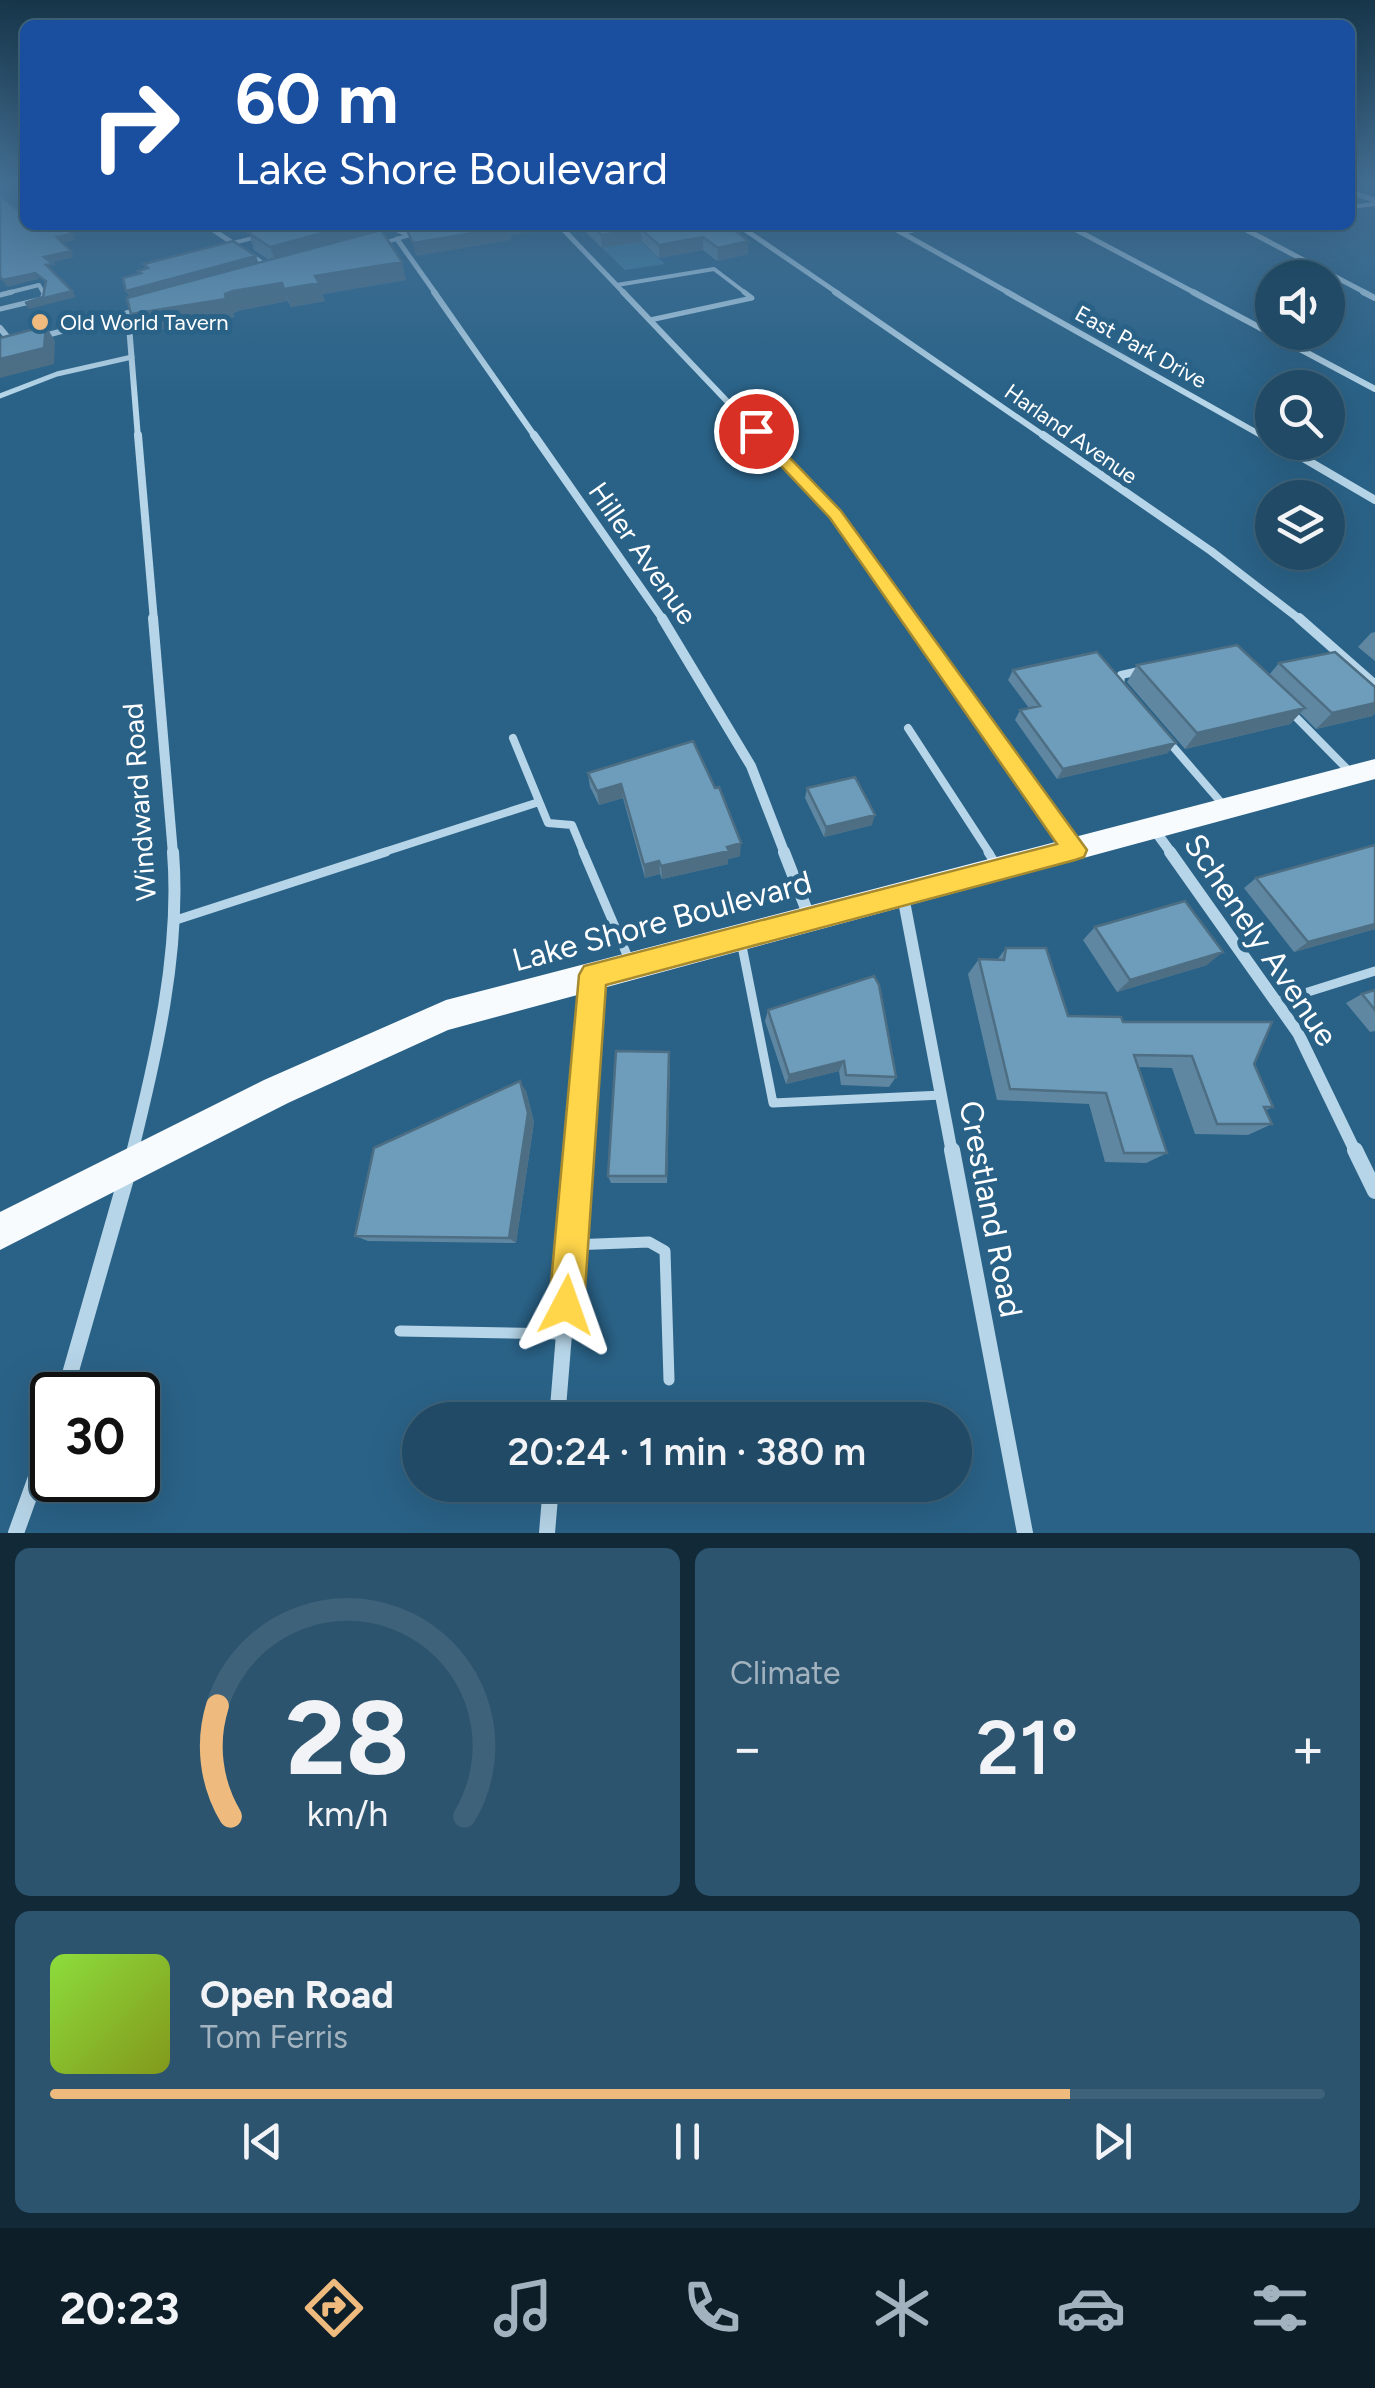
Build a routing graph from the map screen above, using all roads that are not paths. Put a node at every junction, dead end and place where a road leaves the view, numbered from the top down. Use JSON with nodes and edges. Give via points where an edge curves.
{"nodes":[{"id":1,"x":246,"y":253,"type":"edge"},
{"id":2,"x":407,"y":253,"type":"edge"},
{"id":3,"x":586,"y":253,"type":"edge"},
{"id":4,"x":778,"y":253,"type":"edge"},
{"id":5,"x":937,"y":253,"type":"edge"},
{"id":6,"x":1119,"y":253,"type":"edge"},
{"id":7,"x":1289,"y":253,"type":"edge"},
{"id":8,"x":291,"y":268,"type":"edge"},
{"id":9,"x":276,"y":272,"type":"junction"},
{"id":10,"x":257,"y":277,"type":"edge"},
{"id":11,"x":617,"y":285,"type":"junction"},
{"id":12,"x":0,"y":295,"type":"edge"},
{"id":13,"x":1375,"y":298,"type":"edge"},
{"id":14,"x":164,"y":303,"type":"edge"},
{"id":15,"x":0,"y":309,"type":"edge"},
{"id":16,"x":128,"y":313,"type":"junction"},
{"id":17,"x":650,"y":320,"type":"junction"},
{"id":18,"x":0,"y":328,"type":"edge"},
{"id":19,"x":14,"y":344,"type":"junction"},
{"id":20,"x":0,"y":348,"type":"edge"},
{"id":21,"x":132,"y":357,"type":"junction"},
{"id":22,"x":1375,"y":389,"type":"edge"},
{"id":23,"x":0,"y":396,"type":"edge"},
{"id":24,"x":1255,"y":431,"type":"edge"},
{"id":25,"x":1305,"y":460,"type":"edge"},
{"id":26,"x":1375,"y":500,"type":"edge"},
{"id":27,"x":1158,"y":666,"type":"edge"},
{"id":28,"x":1375,"y":685,"type":"edge"},
{"id":29,"x":1130,"y":697,"type":"edge"},
{"id":30,"x":1276,"y":698,"type":"edge"},
{"id":31,"x":908,"y":728,"type":"dead end"},
{"id":32,"x":1164,"y":736,"type":"edge"},
{"id":33,"x":512,"y":738,"type":"dead end"},
{"id":34,"x":1364,"y":772,"type":"edge"},
{"id":35,"x":539,"y":802,"type":"junction"},
{"id":36,"x":1226,"y":808,"type":"junction"},
{"id":37,"x":1152,"y":828,"type":"junction"},
{"id":38,"x":1075,"y":850,"type":"junction"},
{"id":39,"x":1000,"y":870,"type":"junction"},
{"id":40,"x":902,"y":896,"type":"junction"},
{"id":41,"x":809,"y":917,"type":"junction"},
{"id":42,"x":173,"y":920,"type":"junction"},
{"id":43,"x":740,"y":937,"type":"junction"},
{"id":44,"x":632,"y":966,"type":"junction"},
{"id":45,"x":1375,"y":971,"type":"edge"},
{"id":46,"x":593,"y":975,"type":"junction"},
{"id":47,"x":1276,"y":1002,"type":"junction"},
{"id":48,"x":942,"y":1096,"type":"junction"},
{"id":49,"x":130,"y":1165,"type":"junction"},
{"id":50,"x":1375,"y":1191,"type":"edge"},
{"id":51,"x":0,"y":1232,"type":"edge"},
{"id":52,"x":571,"y":1245,"type":"junction"},
{"id":53,"x":400,"y":1331,"type":"dead end"},
{"id":54,"x":564,"y":1334,"type":"junction"},
{"id":55,"x":71,"y":1372,"type":"edge"},
{"id":56,"x":669,"y":1380,"type":"dead end"},
{"id":57,"x":558,"y":1402,"type":"edge"},
{"id":58,"x":30,"y":1494,"type":"edge"},
{"id":59,"x":551,"y":1502,"type":"edge"},
{"id":60,"x":16,"y":1533,"type":"edge"},
{"id":61,"x":548,"y":1533,"type":"edge"},
{"id":62,"x":1025,"y":1533,"type":"edge"}],
"edges":[{"from":1,"to":9,"type":"street"},
{"from":2,"to":41,"type":"street","name":"Hiller Avenue","via":[[684,650],[752,766]]},
{"from":3,"to":11,"type":"street"},
{"from":4,"to":28,"type":"street","name":"Harland Avenue","via":[[1210,551]]},
{"from":5,"to":24,"type":"street","name":"East Park Drive"},
{"from":6,"to":22,"type":"street"},
{"from":7,"to":13,"type":"street"},
{"from":8,"to":9,"type":"street"},
{"from":9,"to":10,"type":"street"},
{"from":11,"to":17,"type":"street"},
{"from":11,"to":17,"type":"lane","via":[[714,269],[752,298]]},
{"from":12,"to":15,"type":"lane","via":[[39,285],[46,291],[42,299]]},
{"from":14,"to":16,"type":"street"},
{"from":16,"to":19,"type":"street"},
{"from":16,"to":21,"type":"street","name":"Windward Road"},
{"from":17,"to":38,"type":"street","via":[[836,514]]},
{"from":18,"to":19,"type":"street"},
{"from":19,"to":20,"type":"street"},
{"from":21,"to":23,"type":"lane"},
{"from":21,"to":42,"type":"street","name":"Windward Road"},
{"from":25,"to":26,"type":"street","name":"East Park Drive"},
{"from":27,"to":29,"type":"lane","via":[[1121,675],[1118,684]]},
{"from":30,"to":34,"type":"lane"},
{"from":31,"to":39,"type":"lane"},
{"from":32,"to":36,"type":"lane"},
{"from":33,"to":35,"type":"lane"},
{"from":34,"to":36,"type":"main road","name":"Lake Shore Boulevard"},
{"from":35,"to":42,"type":"lane"},
{"from":35,"to":44,"type":"lane","via":[[548,823],[572,825]]},
{"from":36,"to":37,"type":"main road","name":"Lake Shore Boulevard"},
{"from":37,"to":38,"type":"main road","name":"Lake Shore Boulevard"},
{"from":37,"to":47,"type":"street","name":"Schenely Avenue"},
{"from":38,"to":39,"type":"main road","name":"Lake Shore Boulevard"},
{"from":39,"to":40,"type":"main road","name":"Lake Shore Boulevard"},
{"from":40,"to":41,"type":"main road","name":"Lake Shore Boulevard"},
{"from":40,"to":48,"type":"street","name":"Crestland Road"},
{"from":41,"to":43,"type":"main road","name":"Lake Shore Boulevard"},
{"from":42,"to":49,"type":"street","name":"Windward Road","via":[[157,1060]]},
{"from":43,"to":44,"type":"main road","name":"Lake Shore Boulevard"},
{"from":43,"to":48,"type":"lane","via":[[773,1103]]},
{"from":44,"to":46,"type":"main road","name":"Lake Shore Boulevard"},
{"from":45,"to":47,"type":"lane"},
{"from":46,"to":49,"type":"main road","name":"Lake Shore Boulevard","via":[[446,1015],[344,1057]]},
{"from":46,"to":52,"type":"street"},
{"from":47,"to":50,"type":"street","name":"Schenely Avenue","via":[[1298,1032]]},
{"from":48,"to":62,"type":"street","name":"Crestland Road"},
{"from":49,"to":51,"type":"main road","name":"Lake Shore Boulevard"},
{"from":49,"to":55,"type":"street","name":"Windward Road"},
{"from":52,"to":54,"type":"street"},
{"from":52,"to":56,"type":"lane","via":[[649,1242],[665,1251]]},
{"from":53,"to":54,"type":"lane"},
{"from":54,"to":57,"type":"street"},
{"from":58,"to":60,"type":"street"},
{"from":59,"to":61,"type":"street"}]}
